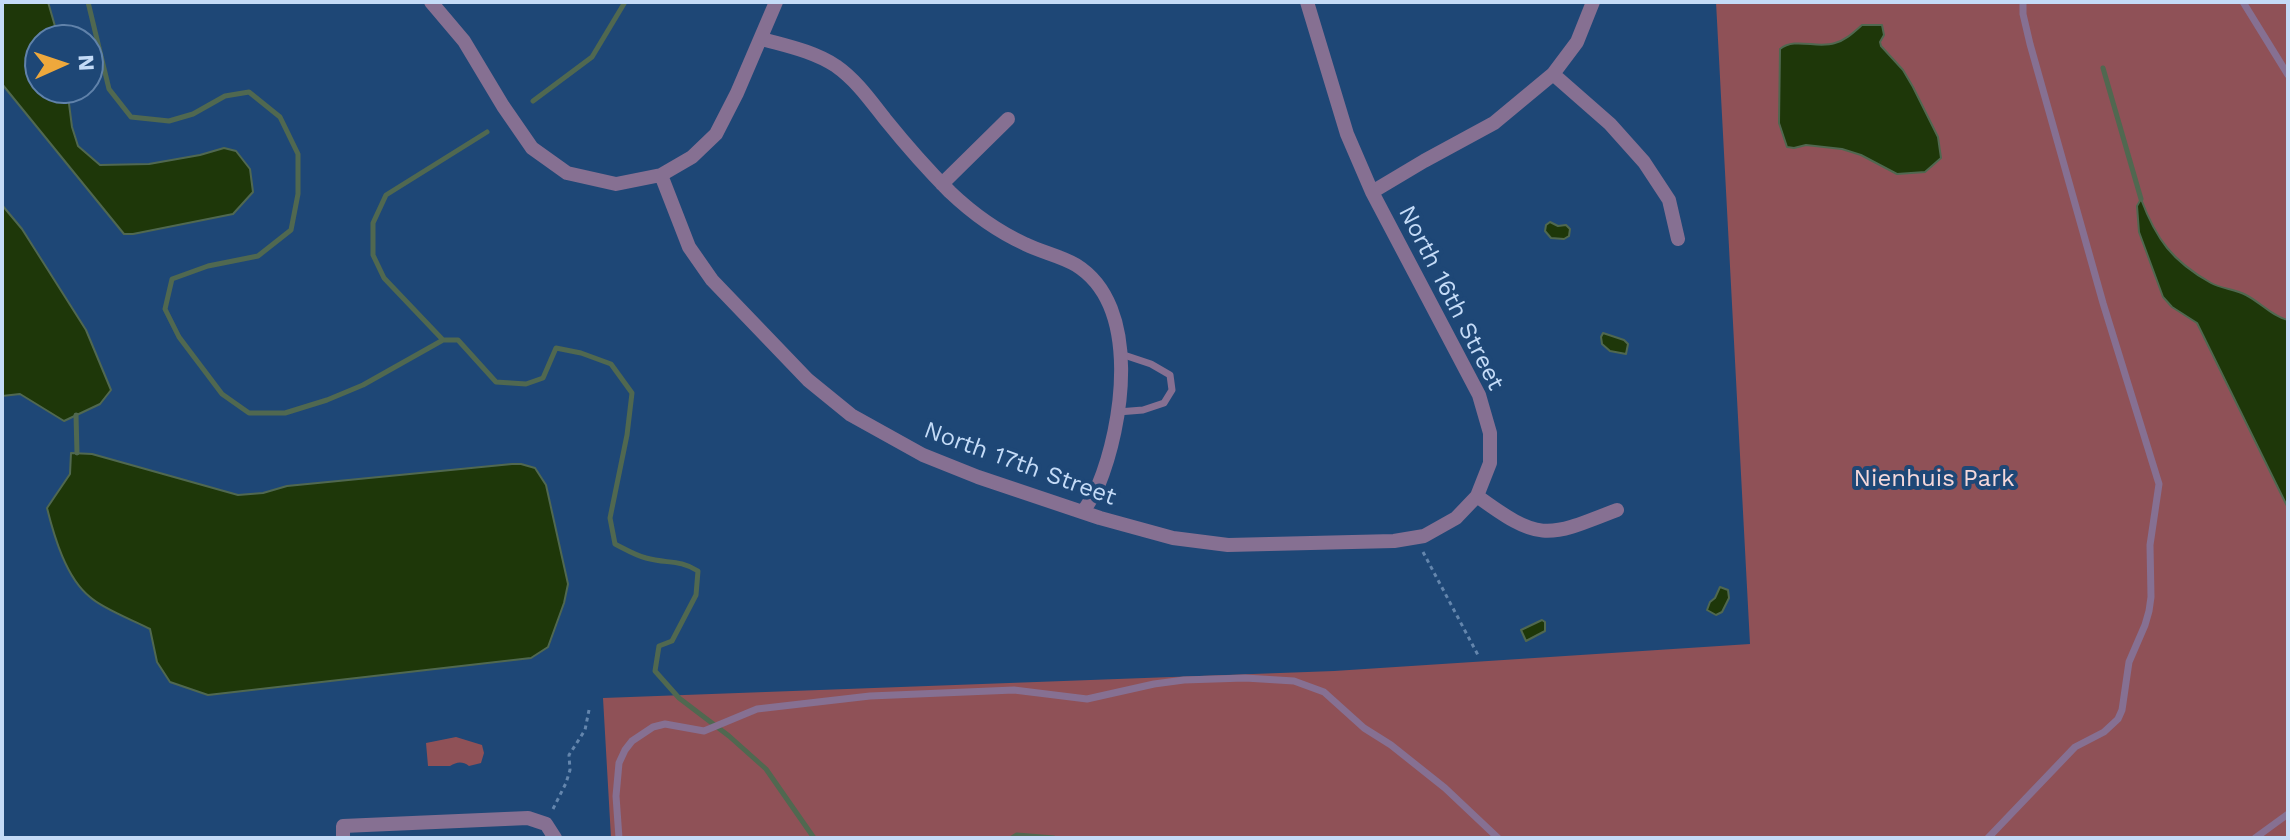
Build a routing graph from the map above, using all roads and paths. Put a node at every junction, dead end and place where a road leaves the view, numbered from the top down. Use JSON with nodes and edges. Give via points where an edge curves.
{"nodes":[{"id":1,"x":776,"y":2,"type":"edge"},
{"id":2,"x":1307,"y":2,"type":"edge"},
{"id":3,"x":1593,"y":2,"type":"edge"},
{"id":4,"x":2023,"y":2,"type":"edge"},
{"id":5,"x":2243,"y":2,"type":"edge"},
{"id":6,"x":439,"y":4,"type":"edge"},
{"id":7,"x":762,"y":39,"type":"junction"},
{"id":8,"x":1553,"y":74,"type":"junction"},
{"id":9,"x":2288,"y":75,"type":"edge"},
{"id":10,"x":1008,"y":119,"type":"dead end"},
{"id":11,"x":661,"y":175,"type":"junction"},
{"id":12,"x":942,"y":184,"type":"junction"},
{"id":13,"x":1372,"y":192,"type":"junction"},
{"id":14,"x":1678,"y":239,"type":"dead end"},
{"id":15,"x":1119,"y":353,"type":"junction"},
{"id":16,"x":1118,"y":412,"type":"junction"},
{"id":17,"x":1477,"y":496,"type":"junction"},
{"id":18,"x":1617,"y":510,"type":"dead end"},
{"id":19,"x":1083,"y":512,"type":"junction"},
{"id":20,"x":1423,"y":552,"type":"dead end"},
{"id":21,"x":1479,"y":657,"type":"dead end"},
{"id":22,"x":589,"y":710,"type":"dead end"},
{"id":23,"x":553,"y":809,"type":"dead end"},
{"id":24,"x":2288,"y":814,"type":"edge"},
{"id":25,"x":343,"y":832,"type":"edge"},
{"id":26,"x":555,"y":838,"type":"edge"},
{"id":27,"x":619,"y":838,"type":"edge"},
{"id":28,"x":1498,"y":838,"type":"edge"},
{"id":29,"x":1988,"y":838,"type":"edge"},
{"id":30,"x":2255,"y":838,"type":"edge"}],
"edges":[{"from":1,"to":7,"type":"street"},
{"from":2,"to":13,"type":"street","via":[[1347,134]]},
{"from":3,"to":8,"type":"street","name":"North 16th Street","via":[[1577,42]]},
{"from":4,"to":29,"type":"lane","via":[[2030,44],[2103,303],[2159,484],[2150,545],[2149,611],[2129,662],[2118,719],[2075,747]]},
{"from":5,"to":9,"type":"lane"},
{"from":6,"to":11,"type":"street","via":[[532,148],[567,173],[616,184]]},
{"from":7,"to":11,"type":"street","via":[[716,134],[692,157]]},
{"from":7,"to":12,"type":"street","via":[[806,51],[860,86]]},
{"from":8,"to":13,"type":"street","name":"North 16th Street","via":[[1494,123]]},
{"from":8,"to":14,"type":"street","via":[[1644,162],[1669,200]]},
{"from":10,"to":12,"type":"street"},
{"from":11,"to":19,"type":"street","name":"North 17th Street","via":[[689,247],[712,280],[808,380],[851,415],[923,455]]},
{"from":12,"to":15,"type":"street","via":[[980,217],[1077,266],[1099,286],[1117,322]]},
{"from":13,"to":17,"type":"street","name":"North 16th Street","via":[[1479,395],[1490,433],[1490,463]]},
{"from":15,"to":16,"type":"street"},
{"from":15,"to":16,"type":"lane","via":[[1170,375],[1172,390],[1164,403]]},
{"from":16,"to":19,"type":"street","via":[[1098,486]]},
{"from":17,"to":18,"type":"street","via":[[1508,518],[1547,532]]},
{"from":17,"to":19,"type":"street","name":"North 17th Street","via":[[1456,518],[1424,536],[1394,541],[1228,545],[1173,538]]},
{"from":20,"to":21,"type":"path"},
{"from":22,"to":23,"type":"path","via":[[585,730],[569,755],[564,791]]},
{"from":24,"to":30,"type":"lane"},
{"from":25,"to":26,"type":"street","via":[[528,818],[546,824]]},
{"from":27,"to":28,"type":"lane","via":[[619,763],[632,741],[653,727],[710,730],[774,706],[907,694],[1014,690],[1087,699],[1184,680],[1245,678],[1294,681],[1332,698],[1445,788]]}]}
